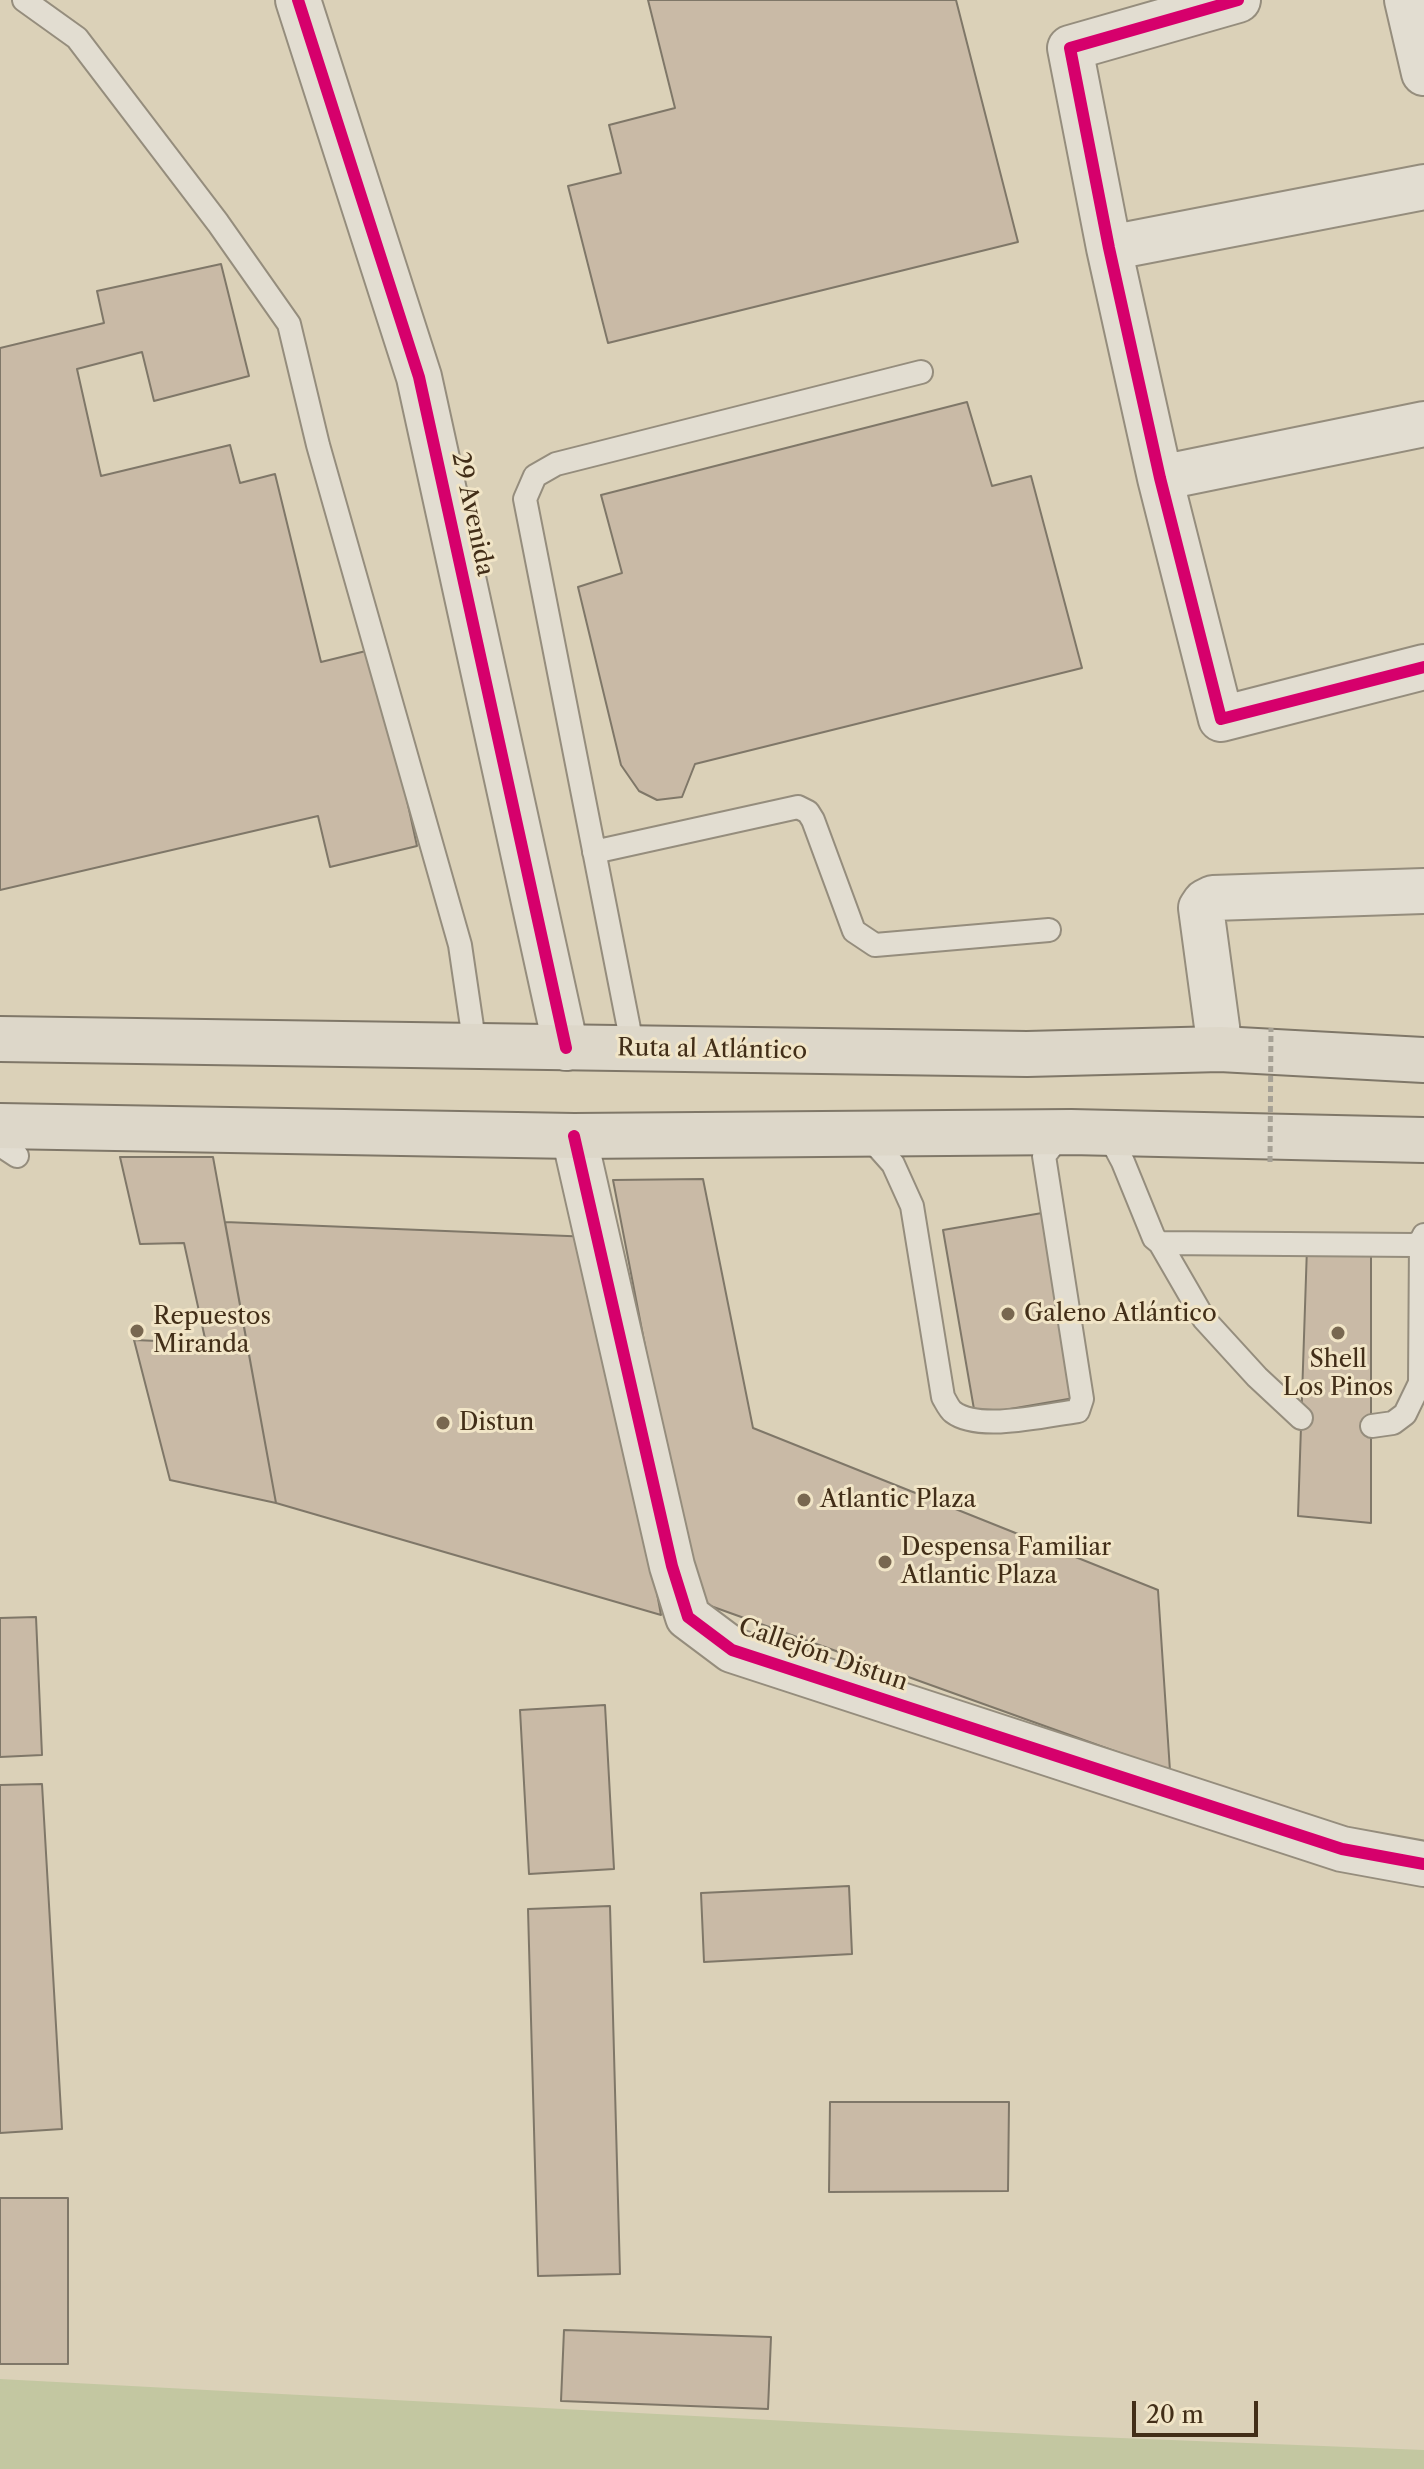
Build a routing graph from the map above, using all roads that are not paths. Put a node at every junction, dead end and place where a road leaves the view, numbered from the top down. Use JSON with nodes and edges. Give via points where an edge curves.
{"nodes":[{"id":1,"x":24,"y":0,"type":"edge"},
{"id":2,"x":298,"y":0,"type":"edge"},
{"id":3,"x":1238,"y":0,"type":"edge"},
{"id":4,"x":1407,"y":0,"type":"edge"},
{"id":5,"x":1424,"y":73,"type":"edge"},
{"id":6,"x":1424,"y":187,"type":"edge"},
{"id":7,"x":1109,"y":248,"type":"junction"},
{"id":8,"x":921,"y":372,"type":"dead end"},
{"id":9,"x":1424,"y":424,"type":"edge"},
{"id":10,"x":1160,"y":478,"type":"junction"},
{"id":11,"x":1424,"y":667,"type":"edge"},
{"id":12,"x":594,"y":852,"type":"junction"},
{"id":13,"x":1424,"y":891,"type":"edge"},
{"id":14,"x":1049,"y":930,"type":"dead end"},
{"id":15,"x":0,"y":1039,"type":"edge"},
{"id":16,"x":475,"y":1047,"type":"junction"},
{"id":17,"x":566,"y":1048,"type":"junction"},
{"id":18,"x":633,"y":1049,"type":"junction"},
{"id":19,"x":1220,"y":1049,"type":"junction"},
{"id":20,"x":1424,"y":1060,"type":"edge"},
{"id":21,"x":1089,"y":1132,"type":"junction"},
{"id":22,"x":848,"y":1133,"type":"junction"},
{"id":23,"x":574,"y":1136,"type":"junction"},
{"id":24,"x":1424,"y":1140,"type":"edge"},
{"id":25,"x":6,"y":1142,"type":"edge"},
{"id":26,"x":1422,"y":1238,"type":"edge"},
{"id":27,"x":1160,"y":1243,"type":"junction"},
{"id":28,"x":1301,"y":1418,"type":"dead end"},
{"id":29,"x":1372,"y":1426,"type":"dead end"},
{"id":30,"x":1424,"y":1864,"type":"edge"}],
"edges":[{"from":1,"to":16,"type":"lane","via":[[77,38],[289,324],[318,445],[460,945]]},
{"from":2,"to":17,"type":"street","name":"29 Avenida","via":[[419,377]]},
{"from":3,"to":7,"type":"street","via":[[1070,48]]},
{"from":4,"to":5,"type":"street"},
{"from":6,"to":7,"type":"street"},
{"from":7,"to":10,"type":"street"},
{"from":8,"to":12,"type":"lane","via":[[556,464],[535,476],[525,499]]},
{"from":9,"to":10,"type":"street"},
{"from":10,"to":11,"type":"street","via":[[1221,719]]},
{"from":12,"to":14,"type":"lane","via":[[798,807],[813,820],[854,931],[875,945]]},
{"from":12,"to":18,"type":"lane"},
{"from":13,"to":19,"type":"street","via":[[1205,902],[1201,908]]},
{"from":15,"to":16,"type":"highway","name":"Ruta al Atlántico"},
{"from":16,"to":17,"type":"highway","name":"Ruta al Atlántico"},
{"from":17,"to":18,"type":"highway","name":"Ruta al Atlántico"},
{"from":18,"to":19,"type":"highway","name":"Ruta al Atlántico","via":[[1027,1054]]},
{"from":19,"to":20,"type":"highway","name":"Ruta al Atlántico"},
{"from":21,"to":22,"type":"highway"},
{"from":21,"to":22,"type":"lane","via":[[1056,1141],[1044,1156],[1082,1399],[1078,1411],[986,1423],[951,1411],[943,1397],[912,1206],[893,1164],[877,1146]]},
{"from":21,"to":24,"type":"highway"},
{"from":21,"to":27,"type":"lane","via":[[1123,1162]]},
{"from":22,"to":23,"type":"highway"},
{"from":23,"to":25,"type":"highway"},
{"from":23,"to":30,"type":"street","name":"Callejón Distun","via":[[688,1617],[732,1650],[1342,1849]]},
{"from":26,"to":27,"type":"lane","via":[[1414,1245]]},
{"from":26,"to":29,"type":"lane","via":[[1420,1383],[1405,1414],[1393,1423]]},
{"from":27,"to":28,"type":"lane","via":[[1204,1319]]}]}
